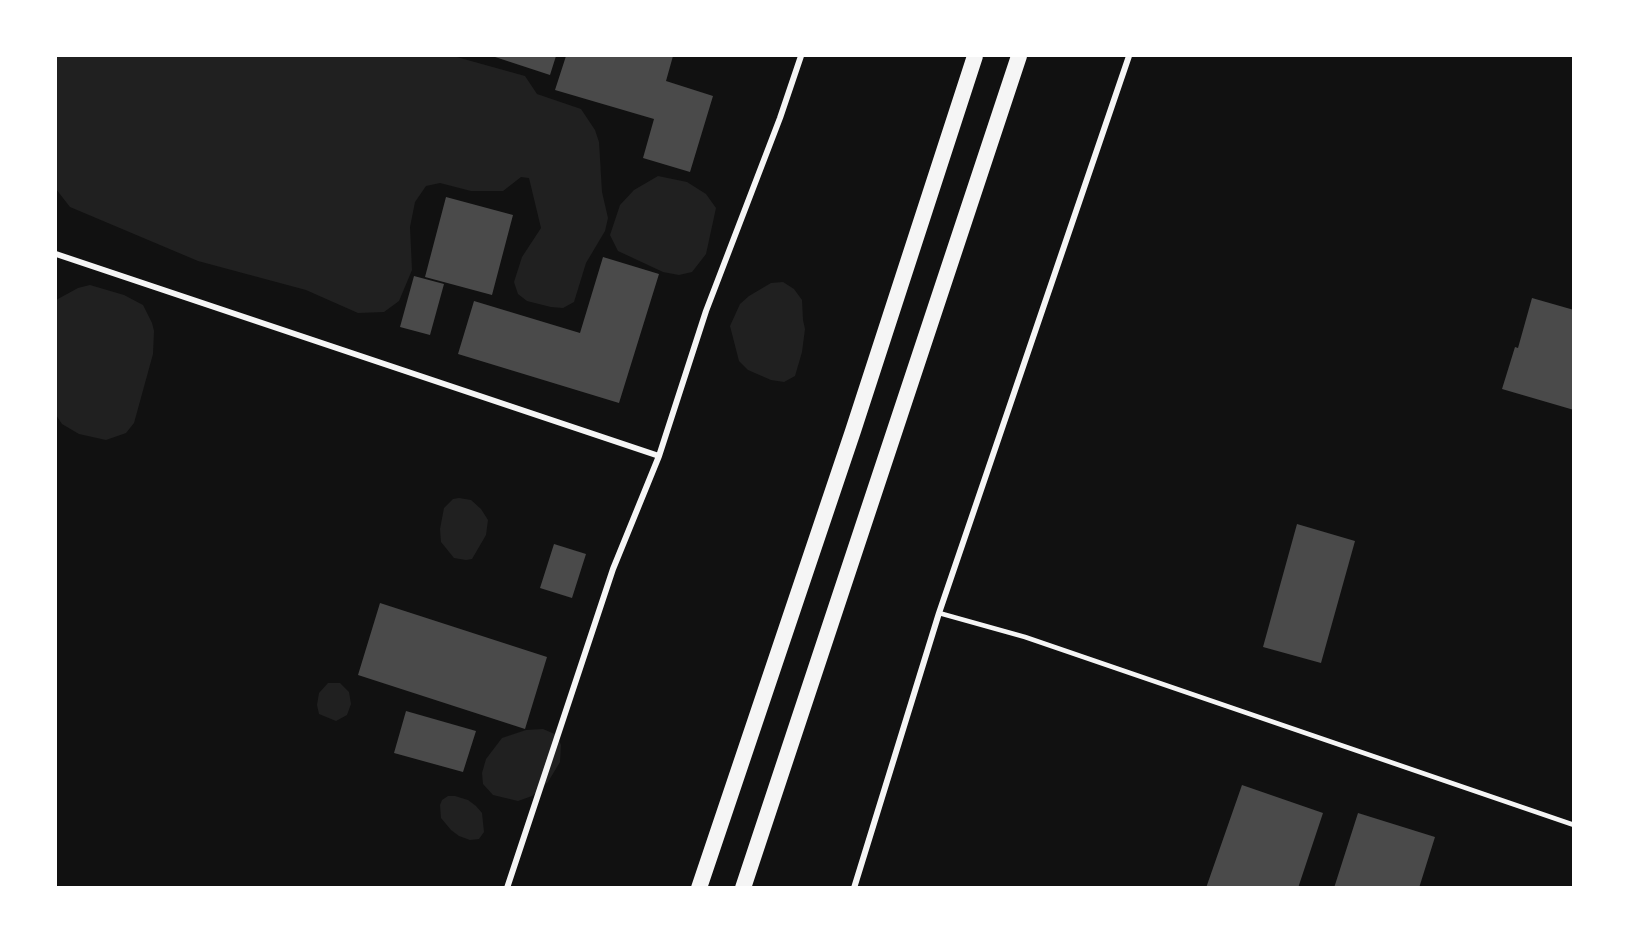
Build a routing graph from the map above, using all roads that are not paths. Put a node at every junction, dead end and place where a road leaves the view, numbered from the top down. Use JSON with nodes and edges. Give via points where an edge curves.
{"nodes":[{"id":1,"x":801,"y":56,"type":"edge"},
{"id":2,"x":975,"y":56,"type":"edge"},
{"id":3,"x":1019,"y":56,"type":"edge"},
{"id":4,"x":1129,"y":56,"type":"edge"},
{"id":5,"x":56,"y":254,"type":"edge"},
{"id":6,"x":659,"y":456,"type":"junction"},
{"id":7,"x":939,"y":613,"type":"junction"},
{"id":8,"x":1574,"y":825,"type":"edge"},
{"id":9,"x":507,"y":888,"type":"edge"},
{"id":10,"x":699,"y":888,"type":"edge"},
{"id":11,"x":743,"y":888,"type":"edge"},
{"id":12,"x":854,"y":888,"type":"edge"}],
"edges":[{"from":1,"to":6,"type":"street","via":[[706,311]]},
{"from":2,"to":10,"type":"highway"},
{"from":3,"to":11,"type":"highway"},
{"from":4,"to":7,"type":"street"},
{"from":5,"to":6,"type":"street"},
{"from":6,"to":9,"type":"street","via":[[613,569]]},
{"from":7,"to":8,"type":"lane","via":[[1025,637]]},
{"from":7,"to":12,"type":"street"}]}
